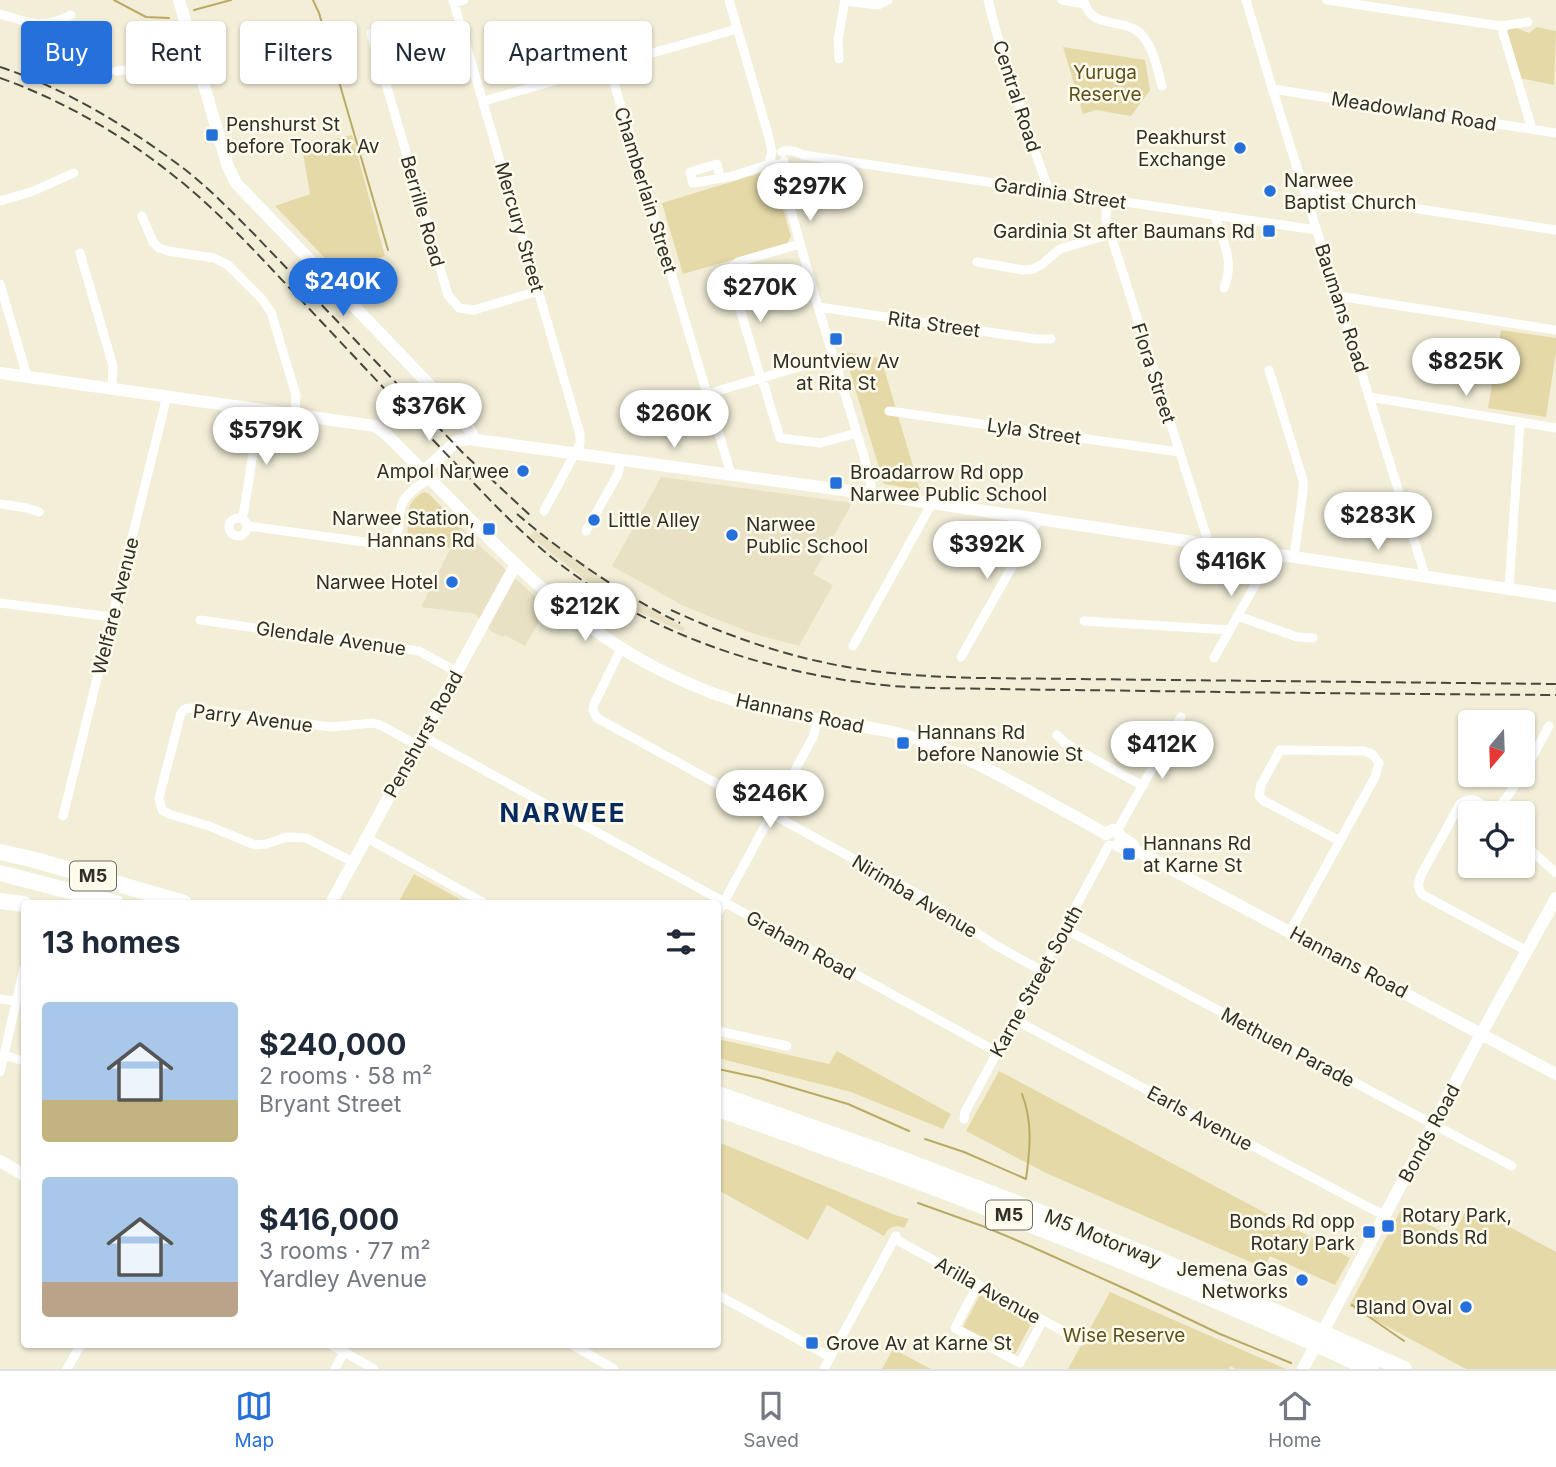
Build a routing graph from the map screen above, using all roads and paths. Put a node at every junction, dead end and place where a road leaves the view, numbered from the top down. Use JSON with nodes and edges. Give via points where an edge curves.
{"nodes":[{"id":1,"x":179,"y":0,"type":"edge"},
{"id":2,"x":464,"y":0,"type":"edge"},
{"id":3,"x":729,"y":0,"type":"edge"},
{"id":4,"x":888,"y":0,"type":"edge"},
{"id":5,"x":988,"y":0,"type":"edge"},
{"id":6,"x":1062,"y":0,"type":"edge"},
{"id":7,"x":1247,"y":0,"type":"edge"},
{"id":8,"x":1327,"y":0,"type":"edge"},
{"id":9,"x":845,"y":1,"type":"edge"},
{"id":10,"x":453,"y":2,"type":"edge"},
{"id":11,"x":1084,"y":2,"type":"edge"},
{"id":12,"x":0,"y":14,"type":"edge"},
{"id":13,"x":71,"y":15,"type":"dead end"},
{"id":14,"x":185,"y":21,"type":"edge"},
{"id":15,"x":1528,"y":22,"type":"dead end"},
{"id":16,"x":1501,"y":26,"type":"junction"},
{"id":17,"x":737,"y":29,"type":"junction"},
{"id":18,"x":652,"y":53,"type":"edge"},
{"id":19,"x":839,"y":59,"type":"dead end"},
{"id":20,"x":126,"y":70,"type":"edge"},
{"id":21,"x":116,"y":71,"type":"dead end"},
{"id":22,"x":204,"y":84,"type":"edge"},
{"id":23,"x":386,"y":84,"type":"edge"},
{"id":24,"x":544,"y":84,"type":"edge"},
{"id":25,"x":613,"y":84,"type":"edge"},
{"id":26,"x":1162,"y":86,"type":"dead end"},
{"id":27,"x":1272,"y":89,"type":"junction"},
{"id":28,"x":484,"y":101,"type":"junction"},
{"id":29,"x":1532,"y":129,"type":"junction"},
{"id":30,"x":1556,"y":133,"type":"edge"},
{"id":31,"x":778,"y":158,"type":"junction"},
{"id":32,"x":74,"y":173,"type":"dead end"},
{"id":33,"x":720,"y":177,"type":"dead end"},
{"id":34,"x":1049,"y":192,"type":"junction"},
{"id":35,"x":1306,"y":196,"type":"junction"},
{"id":36,"x":1107,"y":200,"type":"junction"},
{"id":37,"x":0,"y":201,"type":"edge"},
{"id":38,"x":142,"y":216,"type":"dead end"},
{"id":39,"x":1216,"y":216,"type":"junction"},
{"id":40,"x":1317,"y":230,"type":"junction"},
{"id":41,"x":1556,"y":230,"type":"edge"},
{"id":42,"x":1111,"y":234,"type":"junction"},
{"id":43,"x":800,"y":244,"type":"junction"},
{"id":44,"x":80,"y":253,"type":"dead end"},
{"id":45,"x":977,"y":262,"type":"dead end"},
{"id":46,"x":0,"y":284,"type":"edge"},
{"id":47,"x":1224,"y":288,"type":"dead end"},
{"id":48,"x":538,"y":291,"type":"junction"},
{"id":49,"x":1338,"y":296,"type":"junction"},
{"id":50,"x":818,"y":307,"type":"junction"},
{"id":51,"x":1556,"y":330,"type":"edge"},
{"id":52,"x":1051,"y":339,"type":"dead end"},
{"id":53,"x":833,"y":357,"type":"junction"},
{"id":54,"x":1269,"y":370,"type":"dead end"},
{"id":55,"x":0,"y":373,"type":"edge"},
{"id":56,"x":27,"y":376,"type":"junction"},
{"id":57,"x":761,"y":379,"type":"junction"},
{"id":58,"x":112,"y":388,"type":"junction"},
{"id":59,"x":707,"y":394,"type":"junction"},
{"id":60,"x":167,"y":396,"type":"junction"},
{"id":61,"x":1370,"y":397,"type":"junction"},
{"id":62,"x":260,"y":409,"type":"junction"},
{"id":63,"x":889,"y":411,"type":"dead end"},
{"id":64,"x":295,"y":414,"type":"junction"},
{"id":65,"x":1520,"y":423,"type":"junction"},
{"id":66,"x":1556,"y":428,"type":"edge"},
{"id":67,"x":856,"y":433,"type":"junction"},
{"id":68,"x":473,"y":439,"type":"junction"},
{"id":69,"x":1179,"y":452,"type":"junction"},
{"id":70,"x":575,"y":453,"type":"junction"},
{"id":71,"x":621,"y":459,"type":"junction"},
{"id":72,"x":731,"y":474,"type":"junction"},
{"id":73,"x":426,"y":475,"type":"junction"},
{"id":74,"x":870,"y":494,"type":"junction"},
{"id":75,"x":932,"y":503,"type":"junction"},
{"id":76,"x":0,"y":504,"type":"edge"},
{"id":77,"x":544,"y":511,"type":"dead end"},
{"id":78,"x":40,"y":512,"type":"dead end"},
{"id":79,"x":1039,"y":519,"type":"junction"},
{"id":80,"x":586,"y":531,"type":"dead end"},
{"id":81,"x":1209,"y":544,"type":"junction"},
{"id":82,"x":1273,"y":553,"type":"junction"},
{"id":83,"x":1294,"y":556,"type":"junction"},
{"id":84,"x":516,"y":564,"type":"junction"},
{"id":85,"x":1425,"y":575,"type":"junction"},
{"id":86,"x":1509,"y":588,"type":"junction"},
{"id":87,"x":1556,"y":596,"type":"edge"},
{"id":88,"x":0,"y":603,"type":"edge"},
{"id":89,"x":1238,"y":616,"type":"junction"},
{"id":90,"x":112,"y":617,"type":"junction"},
{"id":91,"x":200,"y":620,"type":"dead end"},
{"id":92,"x":1084,"y":621,"type":"dead end"},
{"id":93,"x":1230,"y":630,"type":"junction"},
{"id":94,"x":1313,"y":638,"type":"dead end"},
{"id":95,"x":853,"y":646,"type":"dead end"},
{"id":96,"x":621,"y":649,"type":"junction"},
{"id":97,"x":961,"y":657,"type":"dead end"},
{"id":98,"x":1214,"y":658,"type":"dead end"},
{"id":99,"x":457,"y":671,"type":"junction"},
{"id":100,"x":1181,"y":717,"type":"dead end"},
{"id":101,"x":818,"y":719,"type":"junction"},
{"id":102,"x":1549,"y":726,"type":"dead end"},
{"id":103,"x":1057,"y":735,"type":"dead end"},
{"id":104,"x":419,"y":740,"type":"junction"},
{"id":105,"x":1143,"y":786,"type":"junction"},
{"id":106,"x":1504,"y":801,"type":"edge"},
{"id":107,"x":1458,"y":808,"type":"edge"},
{"id":108,"x":772,"y":814,"type":"junction"},
{"id":109,"x":63,"y":816,"type":"dead end"},
{"id":110,"x":366,"y":838,"type":"junction"},
{"id":111,"x":1114,"y":839,"type":"junction"},
{"id":112,"x":1340,"y":841,"type":"junction"},
{"id":113,"x":0,"y":852,"type":"edge"},
{"id":114,"x":1535,"y":854,"type":"edge"},
{"id":115,"x":0,"y":861,"type":"edge"},
{"id":116,"x":353,"y":862,"type":"junction"},
{"id":117,"x":0,"y":873,"type":"edge"},
{"id":118,"x":1556,"y":873,"type":"edge"},
{"id":119,"x":1556,"y":898,"type":"edge"},
{"id":120,"x":105,"y":900,"type":"edge"},
{"id":121,"x":147,"y":900,"type":"edge"},
{"id":122,"x":174,"y":900,"type":"edge"},
{"id":123,"x":333,"y":900,"type":"edge"},
{"id":124,"x":479,"y":900,"type":"edge"},
{"id":125,"x":719,"y":900,"type":"edge"},
{"id":126,"x":0,"y":901,"type":"edge"},
{"id":127,"x":723,"y":902,"type":"junction"},
{"id":128,"x":21,"y":904,"type":"edge"},
{"id":129,"x":721,"y":906,"type":"edge"},
{"id":130,"x":1065,"y":929,"type":"junction"},
{"id":131,"x":1290,"y":932,"type":"junction"},
{"id":132,"x":1527,"y":951,"type":"junction"},
{"id":133,"x":1042,"y":971,"type":"junction"},
{"id":134,"x":21,"y":980,"type":"edge"},
{"id":135,"x":0,"y":999,"type":"edge"},
{"id":136,"x":16,"y":1001,"type":"junction"},
{"id":137,"x":1014,"y":1020,"type":"junction"},
{"id":138,"x":721,"y":1032,"type":"edge"},
{"id":139,"x":1482,"y":1033,"type":"junction"},
{"id":140,"x":787,"y":1046,"type":"dead end"},
{"id":141,"x":997,"y":1052,"type":"junction"},
{"id":142,"x":4,"y":1055,"type":"junction"},
{"id":143,"x":21,"y":1060,"type":"edge"},
{"id":144,"x":0,"y":1072,"type":"edge"},
{"id":145,"x":1556,"y":1074,"type":"edge"},
{"id":146,"x":721,"y":1095,"type":"edge"},
{"id":147,"x":721,"y":1110,"type":"edge"},
{"id":148,"x":964,"y":1119,"type":"dead end"},
{"id":149,"x":1434,"y":1124,"type":"junction"},
{"id":150,"x":0,"y":1161,"type":"edge"},
{"id":151,"x":1512,"y":1166,"type":"dead end"},
{"id":152,"x":21,"y":1173,"type":"edge"},
{"id":153,"x":1385,"y":1216,"type":"junction"},
{"id":154,"x":978,"y":1284,"type":"junction"},
{"id":155,"x":721,"y":1297,"type":"edge"},
{"id":156,"x":1043,"y":1320,"type":"junction"},
{"id":157,"x":1299,"y":1329,"type":"junction"},
{"id":158,"x":1081,"y":1340,"type":"dead end"},
{"id":159,"x":79,"y":1348,"type":"edge"},
{"id":160,"x":337,"y":1348,"type":"edge"},
{"id":161,"x":578,"y":1348,"type":"edge"},
{"id":162,"x":1341,"y":1348,"type":"junction"},
{"id":163,"x":344,"y":1352,"type":"junction"},
{"id":164,"x":830,"y":1357,"type":"junction"},
{"id":165,"x":67,"y":1369,"type":"edge"},
{"id":166,"x":335,"y":1369,"type":"edge"},
{"id":167,"x":373,"y":1369,"type":"edge"},
{"id":168,"x":614,"y":1369,"type":"edge"},
{"id":169,"x":824,"y":1369,"type":"edge"},
{"id":170,"x":1303,"y":1369,"type":"edge"},
{"id":171,"x":1369,"y":1369,"type":"edge"},
{"id":172,"x":1404,"y":1369,"type":"edge"}],
"edges":[{"from":1,"to":14,"type":"main road"},
{"from":2,"to":10,"type":"street"},
{"from":3,"to":17,"type":"street"},
{"from":4,"to":9,"type":"street","via":[[878,5]]},
{"from":5,"to":34,"type":"street","name":"Central Road"},
{"from":6,"to":11,"type":"street"},
{"from":7,"to":27,"type":"street","name":"Baumans Road"},
{"from":8,"to":16,"type":"street"},
{"from":9,"to":19,"type":"street"},
{"from":10,"to":28,"type":"street","name":"Mercury Street"},
{"from":11,"to":26,"type":"street","via":[[1092,17],[1140,33],[1150,46]]},
{"from":12,"to":13,"type":"street","via":[[47,24]]},
{"from":15,"to":16,"type":"street"},
{"from":16,"to":29,"type":"street"},
{"from":17,"to":18,"type":"street"},
{"from":17,"to":31,"type":"street"},
{"from":20,"to":21,"type":"street"},
{"from":22,"to":68,"type":"main road","via":[[236,183],[465,422]]},
{"from":23,"to":48,"type":"street","name":"Berrille Road","via":[[448,295],[459,308],[474,310]]},
{"from":24,"to":28,"type":"street"},
{"from":25,"to":59,"type":"street","name":"Chamberlain Street"},
{"from":27,"to":29,"type":"street","name":"Meadowland Road"},
{"from":27,"to":35,"type":"street","name":"Baumans Road"},
{"from":28,"to":48,"type":"street","name":"Mercury Street"},
{"from":29,"to":30,"type":"street","name":"Meadowland Road"},
{"from":31,"to":33,"type":"street","name":"Gardinia Street"},
{"from":31,"to":34,"type":"street","name":"Gardinia Street","via":[[803,155]]},
{"from":31,"to":43,"type":"street","via":[[779,187],[786,194]]},
{"from":32,"to":37,"type":"street"},
{"from":34,"to":36,"type":"street","name":"Gardinia Street"},
{"from":35,"to":40,"type":"street","name":"Baumans Road"},
{"from":35,"to":41,"type":"street","via":[[1315,193]]},
{"from":36,"to":39,"type":"street","name":"Gardinia Street"},
{"from":36,"to":42,"type":"street","name":"Flora Street"},
{"from":38,"to":64,"type":"street","via":[[159,248],[214,258],[228,265],[261,298],[271,312],[296,395]]},
{"from":39,"to":40,"type":"street","name":"Gardinia Street"},
{"from":39,"to":47,"type":"street","via":[[1230,265]]},
{"from":40,"to":49,"type":"street","name":"Baumans Road"},
{"from":42,"to":45,"type":"street","via":[[1060,249],[1033,268]]},
{"from":42,"to":69,"type":"street","name":"Flora Street"},
{"from":43,"to":50,"type":"street"},
{"from":43,"to":57,"type":"street","via":[[730,268]]},
{"from":44,"to":58,"type":"street","via":[[113,366]]},
{"from":46,"to":56,"type":"street"},
{"from":48,"to":70,"type":"street","name":"Mercury Street","via":[[580,434]]},
{"from":49,"to":51,"type":"street"},
{"from":49,"to":61,"type":"street","name":"Baumans Road"},
{"from":50,"to":52,"type":"street","name":"Rita Street"},
{"from":50,"to":53,"type":"street"},
{"from":53,"to":57,"type":"street"},
{"from":53,"to":67,"type":"street"},
{"from":54,"to":83,"type":"street","via":[[1303,480]]},
{"from":55,"to":56,"type":"main road"},
{"from":56,"to":58,"type":"main road"},
{"from":57,"to":59,"type":"street"},
{"from":57,"to":67,"type":"street","via":[[780,438],[821,443]]},
{"from":58,"to":60,"type":"main road"},
{"from":59,"to":72,"type":"street","name":"Chamberlain Street"},
{"from":60,"to":62,"type":"main road"},
{"from":60,"to":90,"type":"street","name":"Welfare Avenue"},
{"from":61,"to":65,"type":"street"},
{"from":61,"to":85,"type":"street","name":"Baumans Road"},
{"from":62,"to":64,"type":"main road"},
{"from":62,"to":73,"type":"street","via":[[245,522],[389,542],[398,532],[404,499]]},
{"from":63,"to":69,"type":"street","name":"Lyla Street"},
{"from":64,"to":73,"type":"main road","name":"Hannans Road","via":[[375,426]]},
{"from":65,"to":66,"type":"street"},
{"from":65,"to":86,"type":"street"},
{"from":67,"to":74,"type":"street"},
{"from":68,"to":70,"type":"main road"},
{"from":68,"to":73,"type":"main road","via":[[457,441]]},
{"from":69,"to":81,"type":"street","name":"Flora Street"},
{"from":70,"to":71,"type":"main road"},
{"from":70,"to":77,"type":"street"},
{"from":71,"to":72,"type":"main road"},
{"from":71,"to":80,"type":"street","via":[[618,474]]},
{"from":72,"to":74,"type":"main road"},
{"from":73,"to":84,"type":"main road","name":"Hannans Road"},
{"from":74,"to":75,"type":"main road"},
{"from":75,"to":79,"type":"main road"},
{"from":75,"to":95,"type":"street"},
{"from":76,"to":78,"type":"street"},
{"from":79,"to":81,"type":"main road"},
{"from":79,"to":97,"type":"street"},
{"from":81,"to":82,"type":"main road"},
{"from":82,"to":83,"type":"main road"},
{"from":82,"to":89,"type":"street"},
{"from":83,"to":85,"type":"main road"},
{"from":84,"to":96,"type":"main road","name":"Hannans Road"},
{"from":84,"to":99,"type":"main road","name":"Penshurst Road"},
{"from":85,"to":86,"type":"main road"},
{"from":86,"to":87,"type":"main road"},
{"from":88,"to":90,"type":"street"},
{"from":89,"to":93,"type":"street"},
{"from":89,"to":94,"type":"street","via":[[1297,637]]},
{"from":90,"to":109,"type":"street","name":"Welfare Avenue"},
{"from":91,"to":99,"type":"street","name":"Glendale Avenue","via":[[419,651]]},
{"from":92,"to":93,"type":"street"},
{"from":93,"to":98,"type":"street"},
{"from":96,"to":101,"type":"main road","name":"Hannans Road","via":[[707,691],[767,710]]},
{"from":96,"to":108,"type":"street","name":"Nirimba Avenue","via":[[594,704],[597,718]]},
{"from":99,"to":104,"type":"main road","name":"Penshurst Road"},
{"from":100,"to":105,"type":"street","name":"Karne Street South"},
{"from":101,"to":108,"type":"street"},
{"from":101,"to":111,"type":"main road","name":"Hannans Road","via":[[932,744],[975,762]]},
{"from":102,"to":106,"type":"street"},
{"from":103,"to":105,"type":"street"},
{"from":104,"to":110,"type":"main road","name":"Penshurst Road"},
{"from":104,"to":116,"type":"street","name":"Parry Avenue","via":[[373,723],[324,726],[195,708],[181,713],[159,798],[162,810],[255,845],[287,837],[306,838]]},
{"from":104,"to":125,"type":"street","name":"Graham Road"},
{"from":105,"to":111,"type":"street","name":"Karne Street South"},
{"from":107,"to":132,"type":"street","via":[[1421,875],[1419,888],[1428,898]]},
{"from":108,"to":127,"type":"street"},
{"from":108,"to":133,"type":"street","name":"Nirimba Avenue","via":[[914,892]]},
{"from":110,"to":116,"type":"main road","name":"Penshurst Road"},
{"from":110,"to":124,"type":"street"},
{"from":111,"to":130,"type":"street","name":"Karne Street South"},
{"from":111,"to":131,"type":"main road","name":"Hannans Road"},
{"from":112,"to":112,"type":"street","via":[[1379,763],[1364,751],[1280,750],[1259,796]]},
{"from":112,"to":131,"type":"street"},
{"from":113,"to":122,"type":"highway","number":"M5"},
{"from":114,"to":118,"type":"street"},
{"from":115,"to":121,"type":"highway","number":"M5"},
{"from":116,"to":123,"type":"main road","name":"Penshurst Road"},
{"from":117,"to":120,"type":"highway","number":"M5"},
{"from":119,"to":132,"type":"main road","name":"Bonds Road"},
{"from":126,"to":128,"type":"highway"},
{"from":127,"to":129,"type":"street"},
{"from":127,"to":141,"type":"street","name":"Graham Road"},
{"from":130,"to":133,"type":"street","name":"Karne Street South"},
{"from":130,"to":149,"type":"street","name":"Methuen Parade"},
{"from":131,"to":139,"type":"main road","name":"Hannans Road"},
{"from":132,"to":139,"type":"main road","name":"Bonds Road"},
{"from":133,"to":137,"type":"street","name":"Karne Street South"},
{"from":134,"to":136,"type":"street"},
{"from":135,"to":136,"type":"street"},
{"from":136,"to":142,"type":"street"},
{"from":137,"to":141,"type":"street","name":"Karne Street South"},
{"from":137,"to":153,"type":"street","name":"Earls Avenue"},
{"from":138,"to":140,"type":"street"},
{"from":139,"to":145,"type":"main road","name":"Hannans Road"},
{"from":139,"to":149,"type":"main road","name":"Bonds Road"},
{"from":141,"to":148,"type":"street","name":"Karne Street South"},
{"from":142,"to":143,"type":"street"},
{"from":142,"to":144,"type":"street"},
{"from":146,"to":157,"type":"highway","name":"M5 Motorway","number":"M5","via":[[1060,1220],[1161,1261]]},
{"from":147,"to":157,"type":"highway","name":"M5 Motorway","number":"M5","via":[[894,1171]]},
{"from":149,"to":151,"type":"street","name":"Methuen Parade"},
{"from":149,"to":153,"type":"main road","name":"Bonds Road"},
{"from":150,"to":152,"type":"main road"},
{"from":153,"to":170,"type":"main road","name":"Bonds Road"},
{"from":154,"to":156,"type":"street","name":"Arilla Avenue"},
{"from":154,"to":156,"type":"street","via":[[956,1328],[1020,1363]]},
{"from":154,"to":164,"type":"street","name":"Arilla Avenue","via":[[896,1237]]},
{"from":155,"to":164,"type":"street"},
{"from":156,"to":158,"type":"street","name":"Arilla Avenue"},
{"from":157,"to":162,"type":"highway","name":"M5 Motorway","number":"M5"},
{"from":159,"to":165,"type":"street"},
{"from":160,"to":163,"type":"street"},
{"from":161,"to":168,"type":"street"},
{"from":162,"to":171,"type":"highway","number":"M5"},
{"from":162,"to":172,"type":"highway","name":"M5 Motorway","number":"M5"},
{"from":163,"to":166,"type":"street"},
{"from":163,"to":167,"type":"street"},
{"from":164,"to":169,"type":"street"}]}
